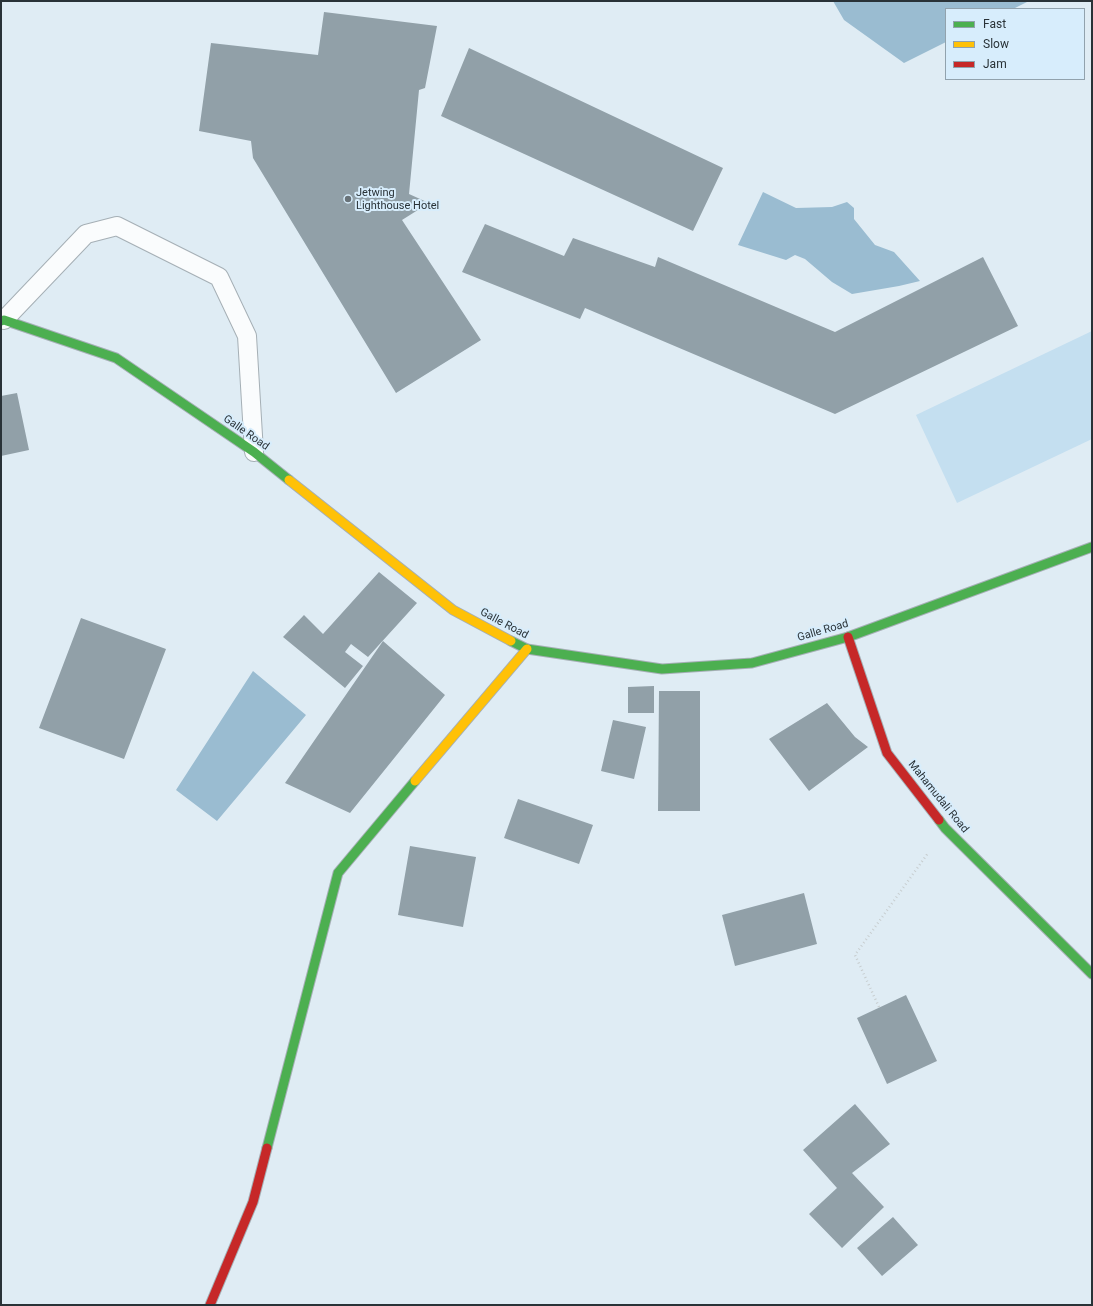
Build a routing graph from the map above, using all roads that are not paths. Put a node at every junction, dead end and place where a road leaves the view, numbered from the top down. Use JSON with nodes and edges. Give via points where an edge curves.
{"nodes":[{"id":1,"x":3,"y":320,"type":"edge"},
{"id":2,"x":254,"y":452,"type":"junction"},
{"id":3,"x":1092,"y":547,"type":"edge"},
{"id":4,"x":848,"y":637,"type":"junction"},
{"id":5,"x":527,"y":649,"type":"junction"},
{"id":6,"x":1092,"y":974,"type":"edge"},
{"id":7,"x":210,"y":1305,"type":"edge"}],
"edges":[{"from":1,"to":2,"type":"main road","name":"Galle Road","via":[[116,358]]},
{"from":1,"to":2,"type":"lane","via":[[86,234],[117,226],[219,277],[247,336]]},
{"from":2,"to":5,"type":"main road","name":"Galle Road","via":[[453,610]]},
{"from":3,"to":4,"type":"main road","name":"Galle Road"},
{"from":4,"to":5,"type":"main road","name":"Galle Road","via":[[752,663],[662,669]]},
{"from":4,"to":6,"type":"main road","name":"Mahamudali Road","via":[[887,753],[946,828]]},
{"from":5,"to":7,"type":"main road","via":[[338,873],[253,1202]]}]}
